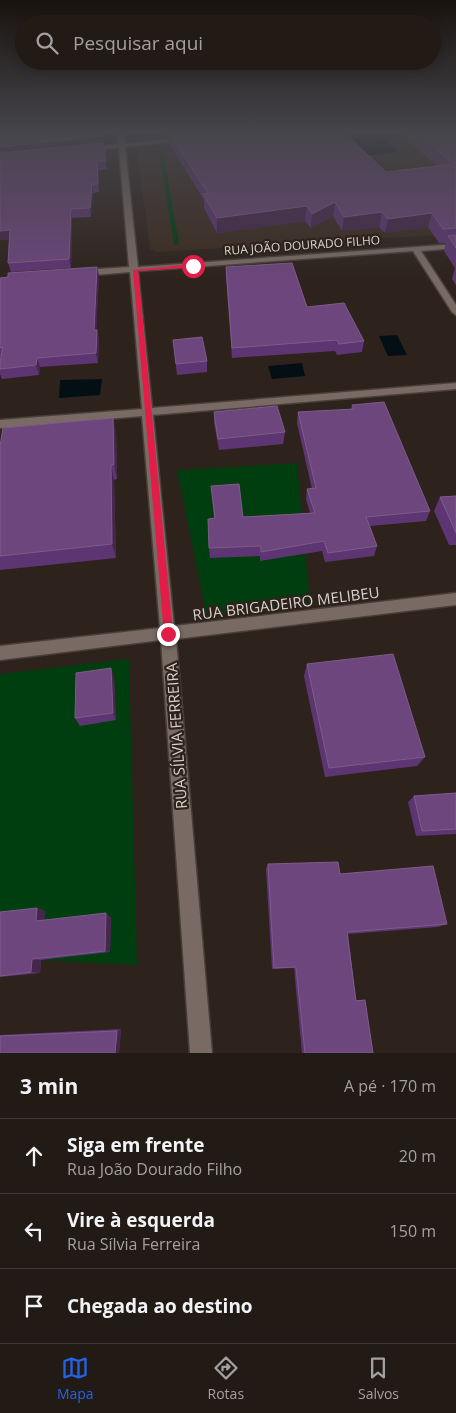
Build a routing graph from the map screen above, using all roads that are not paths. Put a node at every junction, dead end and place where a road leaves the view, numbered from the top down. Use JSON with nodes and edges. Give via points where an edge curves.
{"nodes":[{"id":1,"x":125,"y":182,"type":"edge"},
{"id":2,"x":456,"y":246,"type":"edge"},
{"id":3,"x":415,"y":248,"type":"junction"},
{"id":4,"x":135,"y":270,"type":"junction"},
{"id":5,"x":68,"y":274,"type":"edge"},
{"id":6,"x":456,"y":312,"type":"edge"},
{"id":7,"x":456,"y":386,"type":"edge"},
{"id":8,"x":148,"y":411,"type":"junction"},
{"id":9,"x":0,"y":424,"type":"edge"},
{"id":10,"x":456,"y":599,"type":"edge"},
{"id":11,"x":168,"y":634,"type":"junction"},
{"id":12,"x":0,"y":652,"type":"edge"},
{"id":13,"x":201,"y":1053,"type":"edge"}],
"edges":[{"from":1,"to":4,"type":"street","name":"RUA SÍLVIA FERREIRA"},
{"from":2,"to":3,"type":"street","name":"RUA JOÃO DOURADO FILHO"},
{"from":3,"to":4,"type":"street","name":"RUA JOÃO DOURADO FILHO"},
{"from":3,"to":6,"type":"street"},
{"from":4,"to":5,"type":"street","name":"RUA JOÃO DOURADO FILHO"},
{"from":4,"to":8,"type":"street","name":"RUA SÍLVIA FERREIRA"},
{"from":7,"to":8,"type":"street"},
{"from":8,"to":9,"type":"street"},
{"from":8,"to":11,"type":"street","name":"RUA SÍLVIA FERREIRA"},
{"from":10,"to":11,"type":"street","name":"RUA BRIGADEIRO MELIBEU"},
{"from":11,"to":12,"type":"street","name":"RUA BRIGADEIRO MELIBEU"},
{"from":11,"to":13,"type":"street","name":"RUA SÍLVIA FERREIRA"}]}
